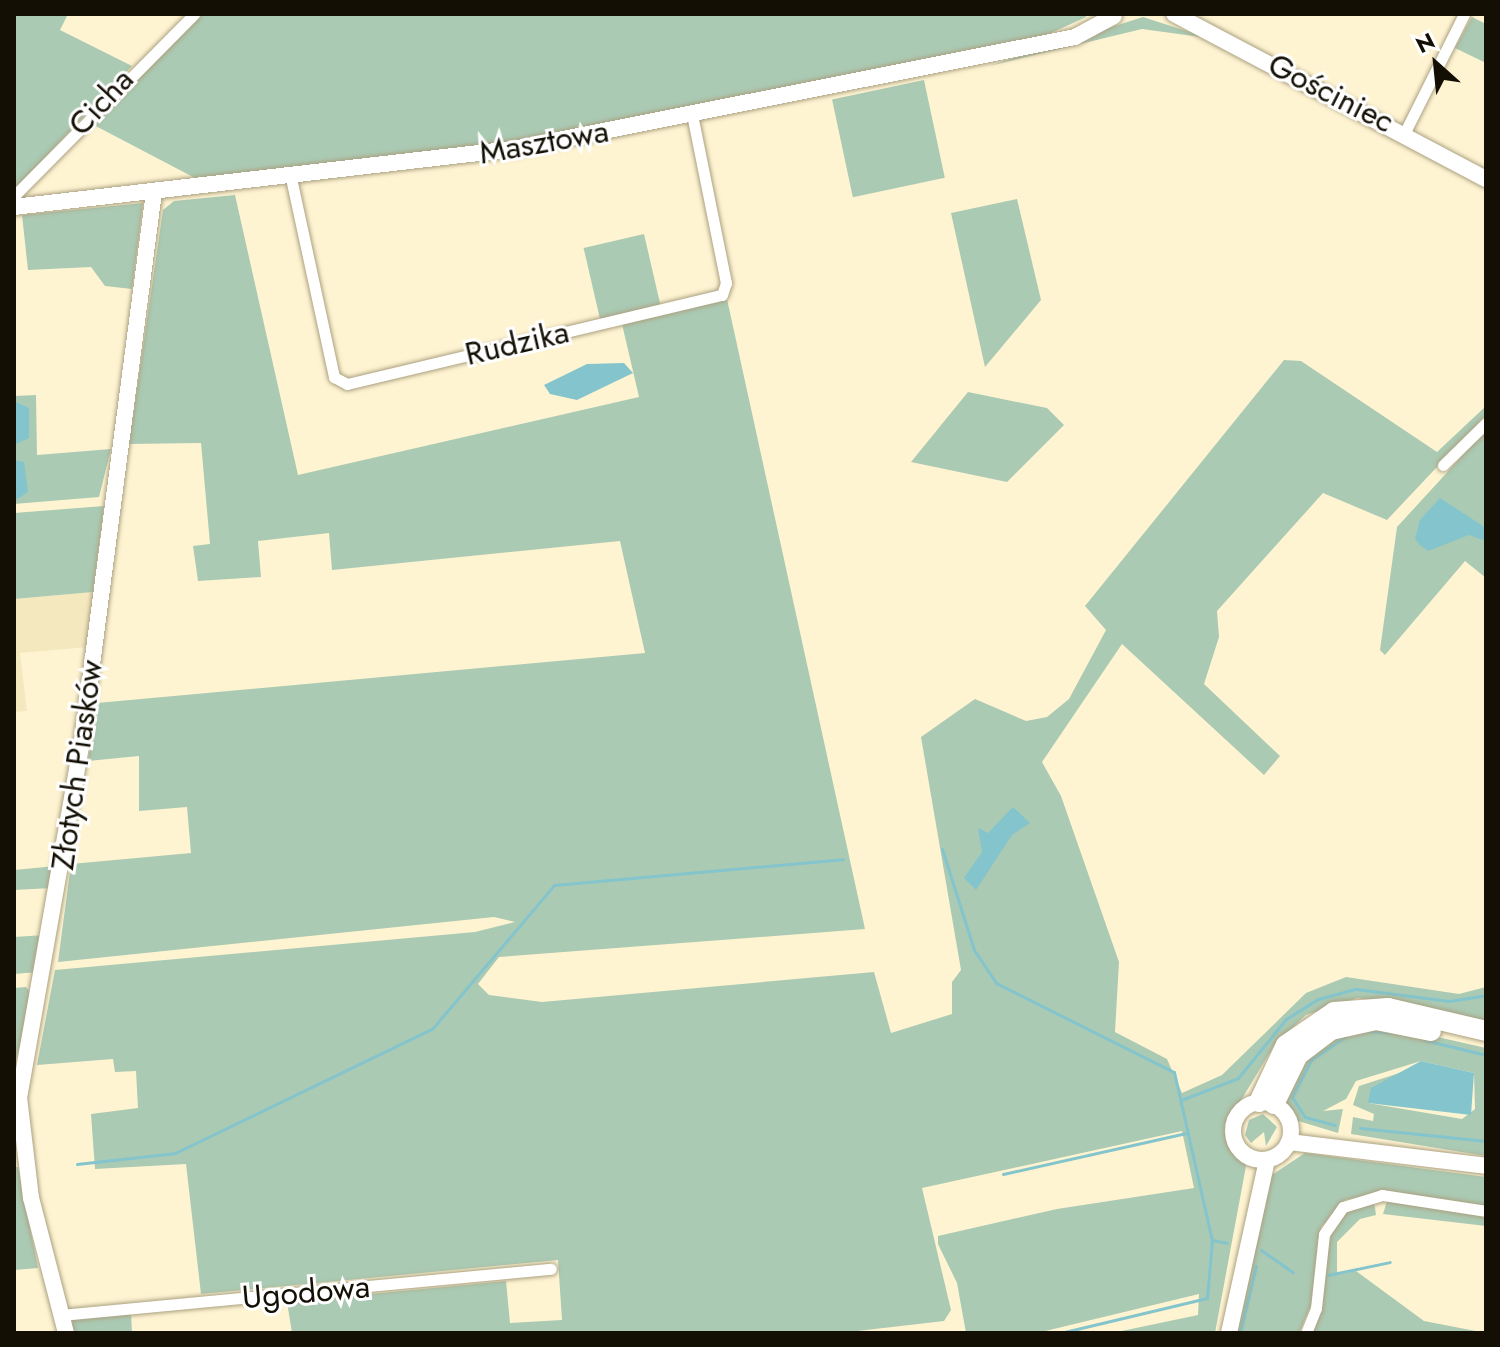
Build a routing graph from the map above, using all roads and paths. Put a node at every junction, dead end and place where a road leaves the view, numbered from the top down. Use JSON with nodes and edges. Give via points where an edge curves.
{"nodes":[{"id":1,"x":194,"y":14,"type":"edge"},
{"id":2,"x":1097,"y":14,"type":"edge"},
{"id":3,"x":1174,"y":14,"type":"edge"},
{"id":4,"x":1464,"y":14,"type":"edge"},
{"id":5,"x":1117,"y":15,"type":"edge"},
{"id":6,"x":1068,"y":36,"type":"junction"},
{"id":7,"x":692,"y":115,"type":"junction"},
{"id":8,"x":1405,"y":132,"type":"junction"},
{"id":9,"x":291,"y":178,"type":"junction"},
{"id":10,"x":1486,"y":179,"type":"edge"},
{"id":11,"x":154,"y":192,"type":"junction"},
{"id":12,"x":14,"y":196,"type":"edge"},
{"id":13,"x":14,"y":207,"type":"edge"},
{"id":14,"x":1486,"y":423,"type":"edge"},
{"id":15,"x":1443,"y":465,"type":"dead end"},
{"id":16,"x":1486,"y":1031,"type":"edge"},
{"id":17,"x":1486,"y":1044,"type":"edge"},
{"id":18,"x":1267,"y":1103,"type":"junction"},
{"id":19,"x":1290,"y":1134,"type":"junction"},
{"id":20,"x":1259,"y":1160,"type":"junction"},
{"id":21,"x":1486,"y":1166,"type":"edge"},
{"id":22,"x":1486,"y":1211,"type":"edge"},
{"id":23,"x":551,"y":1269,"type":"dead end"},
{"id":24,"x":61,"y":1315,"type":"junction"},
{"id":25,"x":66,"y":1333,"type":"edge"},
{"id":26,"x":1229,"y":1333,"type":"edge"},
{"id":27,"x":1306,"y":1333,"type":"edge"}],
"edges":[{"from":1,"to":12,"type":"street","name":"Cicha"},
{"from":2,"to":6,"type":"street","name":"Masztowa"},
{"from":3,"to":8,"type":"street","name":"Gościniec"},
{"from":4,"to":8,"type":"street"},
{"from":5,"to":6,"type":"street","name":"Masztowa"},
{"from":6,"to":7,"type":"street","name":"Masztowa"},
{"from":7,"to":9,"type":"street","name":"Masztowa","via":[[442,160]]},
{"from":7,"to":9,"type":"street","name":"Rudzika","via":[[726,283],[722,295],[347,384],[334,377]]},
{"from":8,"to":10,"type":"street","name":"Gościniec"},
{"from":9,"to":11,"type":"street","name":"Masztowa"},
{"from":11,"to":13,"type":"street","name":"Masztowa"},
{"from":11,"to":24,"type":"street","name":"Złotych Piasków","via":[[82,741],[19,1098],[31,1198]]},
{"from":14,"to":15,"type":"street"},
{"from":16,"to":18,"type":"highway","via":[[1388,1008],[1334,1012],[1286,1045]]},
{"from":17,"to":18,"type":"highway","via":[[1391,1022],[1344,1024],[1298,1055]]},
{"from":18,"to":19,"type":"street"},
{"from":18,"to":20,"type":"street","via":[[1242,1110],[1233,1129],[1236,1145]]},
{"from":19,"to":20,"type":"street"},
{"from":19,"to":21,"type":"street"},
{"from":20,"to":26,"type":"street"},
{"from":22,"to":27,"type":"street","via":[[1382,1195],[1343,1207],[1324,1234],[1316,1308]]},
{"from":23,"to":24,"type":"street","name":"Ugodowa"},
{"from":24,"to":25,"type":"street","name":"Złotych Piasków"}]}
